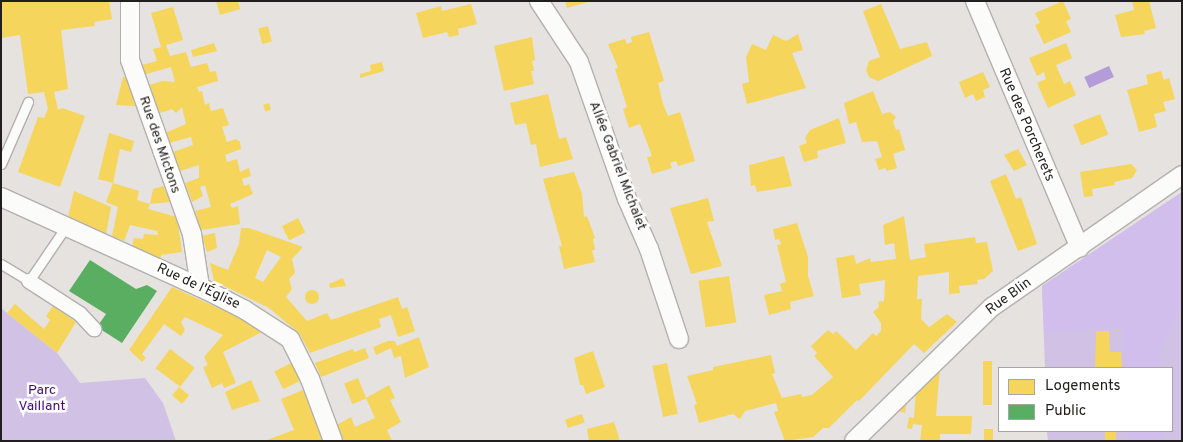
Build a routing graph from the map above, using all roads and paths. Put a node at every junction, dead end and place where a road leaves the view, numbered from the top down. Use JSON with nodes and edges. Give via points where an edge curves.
{"nodes":[{"id":1,"x":130,"y":1,"type":"edge"},
{"id":2,"x":539,"y":1,"type":"edge"},
{"id":3,"x":975,"y":1,"type":"edge"},
{"id":4,"x":28,"y":102,"type":"dead end"},
{"id":5,"x":1,"y":164,"type":"edge"},
{"id":6,"x":1182,"y":175,"type":"edge"},
{"id":7,"x":1,"y":197,"type":"edge"},
{"id":8,"x":65,"y":228,"type":"junction"},
{"id":9,"x":1080,"y":248,"type":"junction"},
{"id":10,"x":1,"y":264,"type":"edge"},
{"id":11,"x":29,"y":280,"type":"junction"},
{"id":12,"x":200,"y":287,"type":"junction"},
{"id":13,"x":94,"y":329,"type":"dead end"},
{"id":14,"x":679,"y":339,"type":"dead end"},
{"id":15,"x":333,"y":441,"type":"edge"},
{"id":16,"x":854,"y":441,"type":"edge"}],
"edges":[{"from":1,"to":12,"type":"street","name":"Rue des Mictons","via":[[130,60],[192,234]]},
{"from":2,"to":14,"type":"street","name":"Allée Gabriel Michalet","via":[[579,62]]},
{"from":3,"to":9,"type":"street","name":"Rue des Porcherets"},
{"from":4,"to":5,"type":"lane"},
{"from":6,"to":9,"type":"street","name":"Rue Blin"},
{"from":7,"to":8,"type":"street","name":"Rue de l'Église"},
{"from":8,"to":11,"type":"lane"},
{"from":8,"to":12,"type":"street","name":"Rue de l'Église"},
{"from":9,"to":16,"type":"street","name":"Rue Blin","via":[[992,307]]},
{"from":10,"to":11,"type":"lane"},
{"from":11,"to":13,"type":"street","via":[[80,314]]},
{"from":12,"to":15,"type":"street","name":"Rue de l'Église","via":[[245,310],[290,339],[310,379]]}]}
